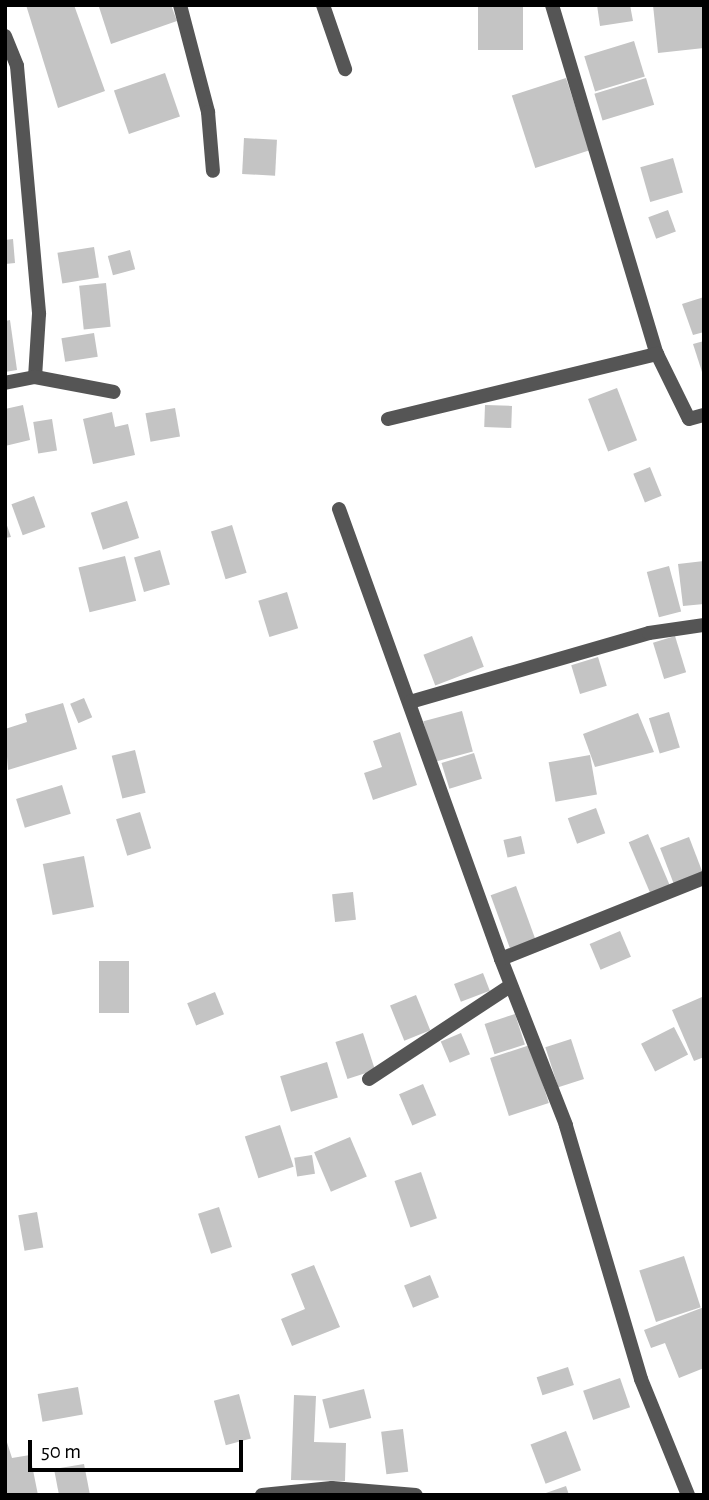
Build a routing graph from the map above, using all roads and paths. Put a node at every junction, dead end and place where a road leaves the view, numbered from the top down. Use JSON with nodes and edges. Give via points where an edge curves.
{"nodes":[{"id":1,"x":180,"y":5,"type":"edge"},
{"id":2,"x":323,"y":5,"type":"edge"},
{"id":3,"x":551,"y":5,"type":"edge"},
{"id":4,"x":5,"y":36,"type":"edge"},
{"id":5,"x":345,"y":69,"type":"dead end"},
{"id":6,"x":213,"y":171,"type":"dead end"},
{"id":7,"x":657,"y":354,"type":"junction"},
{"id":8,"x":35,"y":377,"type":"junction"},
{"id":9,"x":5,"y":383,"type":"edge"},
{"id":10,"x":114,"y":393,"type":"dead end"},
{"id":11,"x":704,"y":415,"type":"edge"},
{"id":12,"x":388,"y":419,"type":"dead end"},
{"id":13,"x":339,"y":509,"type":"dead end"},
{"id":14,"x":704,"y":625,"type":"edge"},
{"id":15,"x":410,"y":702,"type":"junction"},
{"id":16,"x":704,"y":878,"type":"edge"},
{"id":17,"x":501,"y":959,"type":"junction"},
{"id":18,"x":510,"y":986,"type":"junction"},
{"id":19,"x":369,"y":1079,"type":"dead end"},
{"id":20,"x":262,"y":1495,"type":"edge"},
{"id":21,"x":416,"y":1495,"type":"edge"},
{"id":22,"x":688,"y":1495,"type":"edge"}],
"edges":[{"from":1,"to":6,"type":"street","via":[[208,112]]},
{"from":2,"to":5,"type":"street"},
{"from":3,"to":7,"type":"street"},
{"from":4,"to":8,"type":"street","via":[[17,66],[28,166],[39,314]]},
{"from":7,"to":11,"type":"street","via":[[689,419]]},
{"from":7,"to":12,"type":"street"},
{"from":8,"to":9,"type":"street"},
{"from":8,"to":10,"type":"street"},
{"from":13,"to":15,"type":"street"},
{"from":14,"to":15,"type":"street","via":[[649,633]]},
{"from":15,"to":17,"type":"street"},
{"from":16,"to":17,"type":"street"},
{"from":17,"to":18,"type":"street"},
{"from":18,"to":19,"type":"street"},
{"from":18,"to":22,"type":"street","via":[[566,1125],[620,1318]]},
{"from":20,"to":21,"type":"street","via":[[332,1488]]}]}
